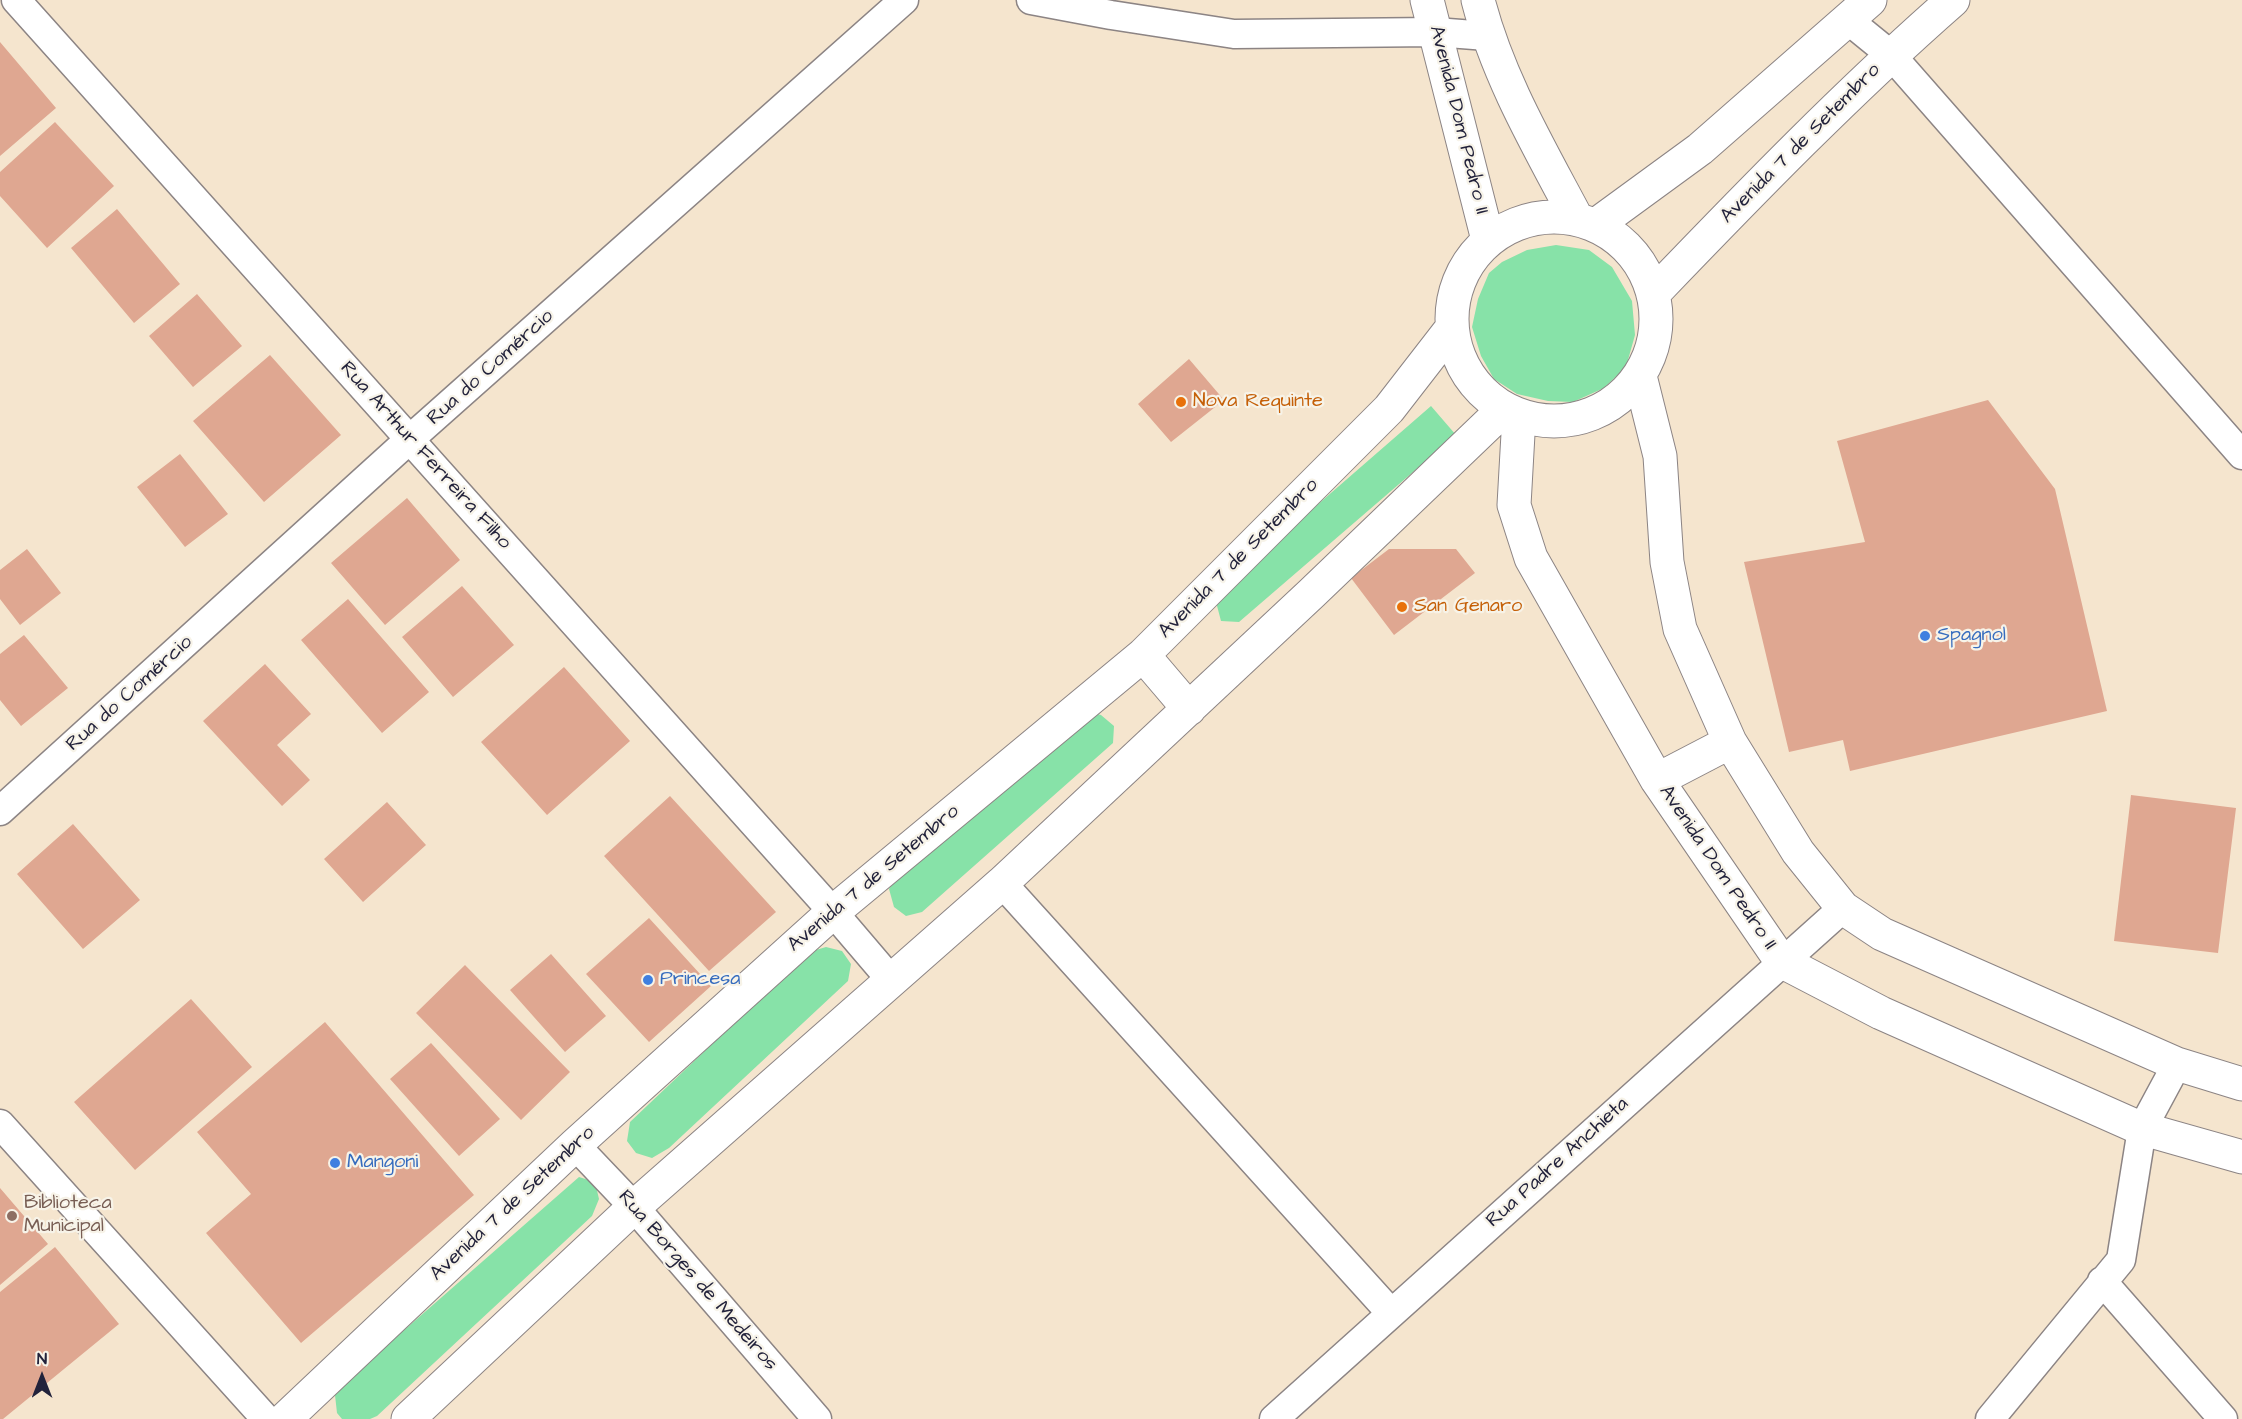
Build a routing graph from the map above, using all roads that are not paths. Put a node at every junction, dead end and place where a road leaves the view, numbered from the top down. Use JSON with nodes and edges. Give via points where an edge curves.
{"nodes":[{"id":1,"x":16,"y":0,"type":"edge"},
{"id":2,"x":904,"y":0,"type":"edge"},
{"id":3,"x":1031,"y":0,"type":"edge"},
{"id":4,"x":1427,"y":0,"type":"edge"},
{"id":5,"x":1478,"y":0,"type":"edge"},
{"id":6,"x":1953,"y":0,"type":"edge"},
{"id":7,"x":1859,"y":10,"type":"edge"},
{"id":8,"x":1435,"y":32,"type":"junction"},
{"id":9,"x":1487,"y":36,"type":"junction"},
{"id":10,"x":1891,"y":55,"type":"junction"},
{"id":11,"x":1587,"y":222,"type":"junction"},
{"id":12,"x":1488,"y":240,"type":"junction"},
{"id":13,"x":1654,"y":293,"type":"junction"},
{"id":14,"x":1450,"y":329,"type":"junction"},
{"id":15,"x":1640,"y":376,"type":"junction"},
{"id":16,"x":1511,"y":413,"type":"junction"},
{"id":17,"x":410,"y":439,"type":"junction"},
{"id":18,"x":2242,"y":455,"type":"edge"},
{"id":19,"x":1143,"y":655,"type":"junction"},
{"id":20,"x":1189,"y":710,"type":"junction"},
{"id":21,"x":1730,"y":742,"type":"junction"},
{"id":22,"x":1657,"y":780,"type":"junction"},
{"id":23,"x":0,"y":811,"type":"edge"},
{"id":24,"x":1002,"y":883,"type":"junction"},
{"id":25,"x":1843,"y":908,"type":"junction"},
{"id":26,"x":833,"y":912,"type":"junction"},
{"id":27,"x":1781,"y":962,"type":"junction"},
{"id":28,"x":891,"y":980,"type":"junction"},
{"id":29,"x":2177,"y":1064,"type":"junction"},
{"id":30,"x":2242,"y":1084,"type":"edge"},
{"id":31,"x":0,"y":1124,"type":"edge"},
{"id":32,"x":2142,"y":1129,"type":"junction"},
{"id":33,"x":575,"y":1145,"type":"junction"},
{"id":34,"x":2242,"y":1157,"type":"edge"},
{"id":35,"x":634,"y":1208,"type":"junction"},
{"id":36,"x":2103,"y":1281,"type":"junction"},
{"id":37,"x":1391,"y":1313,"type":"junction"},
{"id":38,"x":266,"y":1419,"type":"edge"},
{"id":39,"x":285,"y":1419,"type":"edge"},
{"id":40,"x":408,"y":1419,"type":"edge"},
{"id":41,"x":817,"y":1419,"type":"edge"},
{"id":42,"x":1274,"y":1419,"type":"edge"},
{"id":43,"x":1990,"y":1419,"type":"edge"},
{"id":44,"x":2223,"y":1419,"type":"edge"}],
"edges":[{"from":1,"to":17,"type":"street","name":"Rua Arthur Ferreira Filho"},
{"from":2,"to":17,"type":"street","name":"Rua do Comércio"},
{"from":3,"to":8,"type":"street","via":[[1234,34]]},
{"from":4,"to":8,"type":"main road","name":"Avenida Dom Pedro II"},
{"from":5,"to":9,"type":"main road"},
{"from":6,"to":10,"type":"main road","name":"Avenida 7 de Setembro"},
{"from":7,"to":10,"type":"street"},
{"from":7,"to":11,"type":"main road","via":[[1700,149]]},
{"from":8,"to":9,"type":"street"},
{"from":8,"to":12,"type":"main road","name":"Avenida Dom Pedro II"},
{"from":9,"to":11,"type":"main road","via":[[1527,125]]},
{"from":10,"to":13,"type":"main road","name":"Avenida 7 de Setembro"},
{"from":10,"to":18,"type":"street"},
{"from":11,"to":12,"type":"main road","via":[[1546,217],[1516,224]]},
{"from":11,"to":13,"type":"main road","via":[[1622,242],[1641,265]]},
{"from":12,"to":14,"type":"main road","via":[[1458,279]]},
{"from":13,"to":15,"type":"main road","via":[[1657,321],[1653,350]]},
{"from":14,"to":16,"type":"main road","via":[[1467,376],[1484,395]]},
{"from":14,"to":19,"type":"main road","name":"Avenida 7 de Setembro","via":[[1389,409]]},
{"from":15,"to":16,"type":"main road","via":[[1617,401],[1587,417],[1553,422]]},
{"from":15,"to":21,"type":"main road","via":[[1660,456],[1667,562],[1680,629]]},
{"from":16,"to":20,"type":"main road"},
{"from":16,"to":22,"type":"main road","name":"Avenida Dom Pedro II","via":[[1514,505],[1531,558]]},
{"from":17,"to":23,"type":"street","name":"Rua do Comércio"},
{"from":17,"to":26,"type":"street","name":"Rua Arthur Ferreira Filho"},
{"from":19,"to":20,"type":"main road"},
{"from":19,"to":26,"type":"main road","name":"Avenida 7 de Setembro"},
{"from":20,"to":24,"type":"main road"},
{"from":21,"to":22,"type":"main road"},
{"from":21,"to":25,"type":"main road","via":[[1798,852]]},
{"from":22,"to":27,"type":"main road","name":"Avenida Dom Pedro II"},
{"from":24,"to":28,"type":"main road"},
{"from":24,"to":37,"type":"street"},
{"from":25,"to":27,"type":"street","name":"Rua Padre Anchieta"},
{"from":25,"to":29,"type":"main road","via":[[1882,934]]},
{"from":26,"to":28,"type":"street","name":"Rua Arthur Ferreira Filho"},
{"from":26,"to":33,"type":"main road","name":"Avenida 7 de Setembro"},
{"from":27,"to":32,"type":"main road","name":"Avenida Dom Pedro II","via":[[1881,1013]]},
{"from":27,"to":37,"type":"street","name":"Rua Padre Anchieta"},
{"from":28,"to":35,"type":"main road"},
{"from":29,"to":30,"type":"main road"},
{"from":29,"to":32,"type":"street"},
{"from":31,"to":38,"type":"street"},
{"from":32,"to":34,"type":"main road","name":"Avenida Dom Pedro II"},
{"from":32,"to":36,"type":"street","via":[[2121,1260]]},
{"from":33,"to":35,"type":"street","name":"Rua Borges de Medeiros"},
{"from":33,"to":39,"type":"main road","name":"Avenida 7 de Setembro"},
{"from":35,"to":40,"type":"main road"},
{"from":35,"to":41,"type":"street","name":"Rua Borges de Medeiros"},
{"from":36,"to":43,"type":"street"},
{"from":36,"to":44,"type":"street"},
{"from":37,"to":42,"type":"street","name":"Rua Padre Anchieta"}]}
